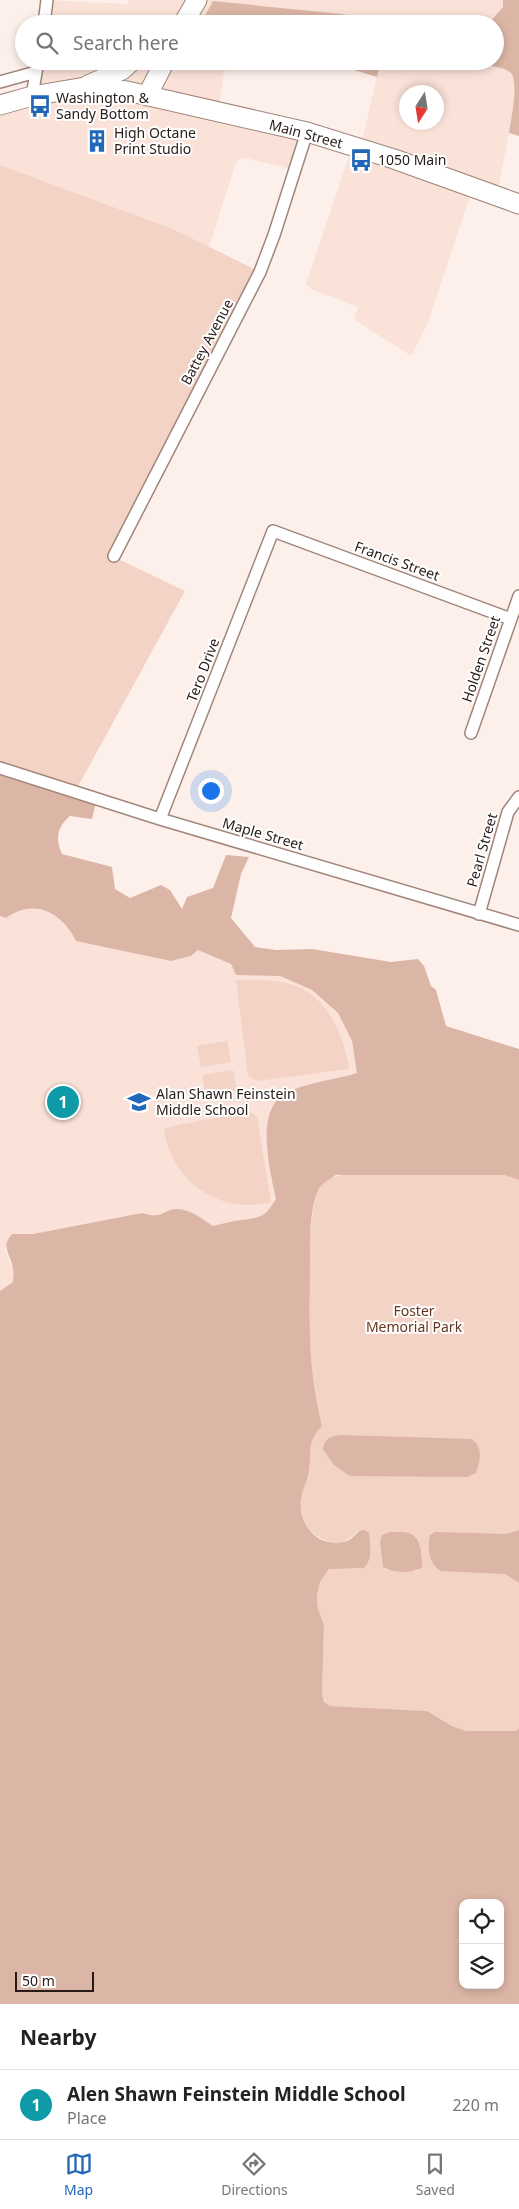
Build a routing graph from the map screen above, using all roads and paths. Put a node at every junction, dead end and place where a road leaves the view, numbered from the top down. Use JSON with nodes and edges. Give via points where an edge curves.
{"nodes":[{"id":1,"x":47,"y":0,"type":"edge"},
{"id":2,"x":197,"y":0,"type":"edge"},
{"id":3,"x":45,"y":15,"type":"edge"},
{"id":4,"x":187,"y":15,"type":"edge"},
{"id":5,"x":28,"y":70,"type":"edge"},
{"id":6,"x":36,"y":70,"type":"edge"},
{"id":7,"x":122,"y":70,"type":"edge"},
{"id":8,"x":160,"y":70,"type":"edge"},
{"id":9,"x":0,"y":82,"type":"edge"},
{"id":10,"x":85,"y":87,"type":"junction"},
{"id":11,"x":32,"y":96,"type":"junction"},
{"id":12,"x":146,"y":96,"type":"junction"},
{"id":13,"x":0,"y":105,"type":"edge"},
{"id":14,"x":307,"y":132,"type":"junction"},
{"id":15,"x":519,"y":204,"type":"edge"},
{"id":16,"x":273,"y":531,"type":"joint"},
{"id":17,"x":114,"y":556,"type":"dead end"},
{"id":18,"x":519,"y":596,"type":"edge"},
{"id":19,"x":511,"y":619,"type":"junction"},
{"id":20,"x":471,"y":733,"type":"dead end"},
{"id":21,"x":0,"y":768,"type":"edge"},
{"id":22,"x":519,"y":797,"type":"edge"},
{"id":23,"x":160,"y":819,"type":"junction"},
{"id":24,"x":479,"y":914,"type":"junction"},
{"id":25,"x":519,"y":925,"type":"edge"}],
"edges":[{"from":1,"to":3,"type":"street"},
{"from":2,"to":4,"type":"main road"},
{"from":5,"to":9,"type":"street"},
{"from":6,"to":11,"type":"street"},
{"from":7,"to":10,"type":"main road"},
{"from":8,"to":12,"type":"main road"},
{"from":10,"to":11,"type":"main road"},
{"from":10,"to":12,"type":"main road","name":"Main Street"},
{"from":11,"to":13,"type":"main road"},
{"from":12,"to":14,"type":"main road","name":"Main Street"},
{"from":14,"to":15,"type":"main road","name":"Main Street"},
{"from":14,"to":17,"type":"street","name":"Battey Avenue","via":[[260,272]]},
{"from":16,"to":19,"type":"street","name":"Francis Street"},
{"from":16,"to":23,"type":"street","name":"Tero Drive"},
{"from":18,"to":19,"type":"street","name":"Holden Street"},
{"from":19,"to":20,"type":"street","name":"Holden Street"},
{"from":21,"to":23,"type":"street","name":"Maple Street"},
{"from":22,"to":24,"type":"street","name":"Pearl Street","via":[[508,812]]},
{"from":23,"to":24,"type":"street","name":"Maple Street"},
{"from":24,"to":25,"type":"street","name":"Maple Street"}]}
